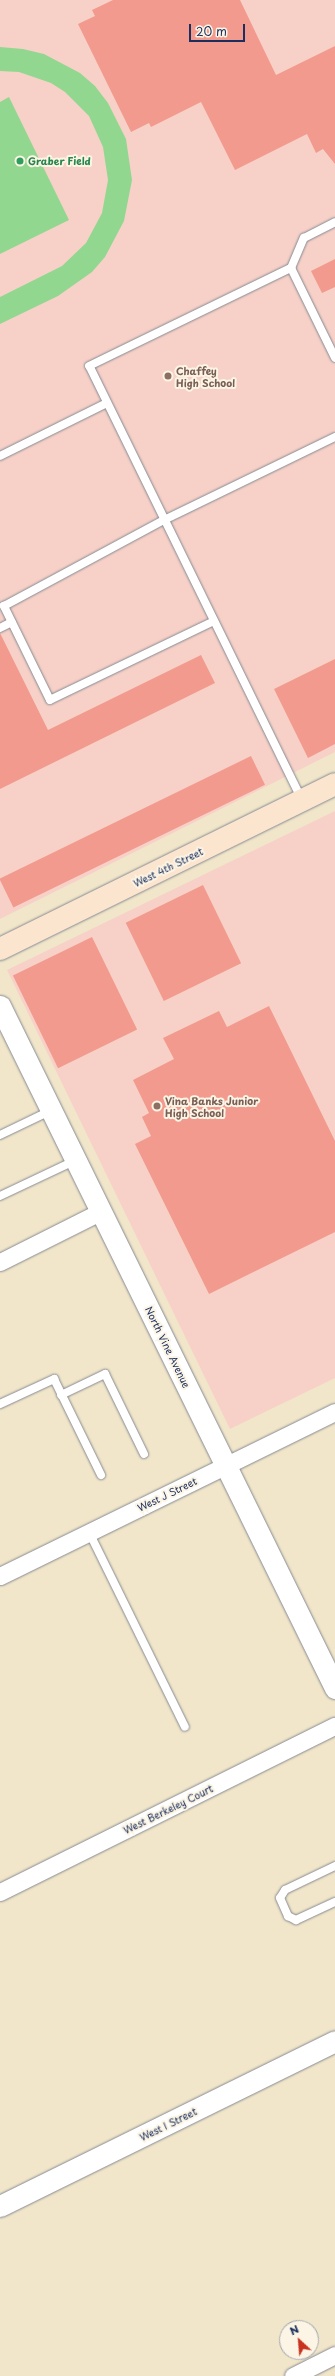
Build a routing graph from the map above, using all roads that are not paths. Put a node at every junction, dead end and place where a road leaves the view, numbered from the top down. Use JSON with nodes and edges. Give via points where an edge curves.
{"nodes":[{"id":1,"x":335,"y":222,"type":"edge"},
{"id":2,"x":291,"y":268,"type":"junction"},
{"id":3,"x":335,"y":358,"type":"edge"},
{"id":4,"x":107,"y":403,"type":"junction"},
{"id":5,"x":335,"y":436,"type":"edge"},
{"id":6,"x":0,"y":456,"type":"edge"},
{"id":7,"x":164,"y":520,"type":"junction"},
{"id":8,"x":214,"y":621,"type":"junction"},
{"id":9,"x":12,"y":622,"type":"junction"},
{"id":10,"x":0,"y":628,"type":"edge"},
{"id":11,"x":335,"y":784,"type":"edge"},
{"id":12,"x":302,"y":800,"type":"junction"},
{"id":13,"x":0,"y":949,"type":"edge"},
{"id":14,"x":0,"y":1006,"type":"edge"},
{"id":15,"x":52,"y":1110,"type":"junction"},
{"id":16,"x":0,"y":1135,"type":"edge"},
{"id":17,"x":76,"y":1160,"type":"junction"},
{"id":18,"x":0,"y":1196,"type":"edge"},
{"id":19,"x":102,"y":1211,"type":"junction"},
{"id":20,"x":0,"y":1262,"type":"edge"},
{"id":21,"x":61,"y":1395,"type":"junction"},
{"id":22,"x":0,"y":1404,"type":"edge"},
{"id":23,"x":335,"y":1412,"type":"edge"},
{"id":24,"x":144,"y":1454,"type":"dead end"},
{"id":25,"x":225,"y":1465,"type":"junction"},
{"id":26,"x":101,"y":1475,"type":"dead end"},
{"id":27,"x":89,"y":1532,"type":"junction"},
{"id":28,"x":0,"y":1576,"type":"edge"},
{"id":29,"x":333,"y":1678,"type":"edge"},
{"id":30,"x":335,"y":1726,"type":"edge"},
{"id":31,"x":185,"y":1727,"type":"dead end"},
{"id":32,"x":335,"y":1866,"type":"edge"},
{"id":33,"x":0,"y":1892,"type":"edge"},
{"id":34,"x":335,"y":1902,"type":"edge"},
{"id":35,"x":335,"y":2041,"type":"edge"},
{"id":36,"x":0,"y":2206,"type":"edge"},
{"id":37,"x":335,"y":2355,"type":"edge"},
{"id":38,"x":293,"y":2376,"type":"edge"}],
"edges":[{"from":1,"to":2,"type":"lane","via":[[304,238]]},
{"from":2,"to":3,"type":"lane"},
{"from":2,"to":4,"type":"lane","via":[[89,366]]},
{"from":4,"to":6,"type":"lane"},
{"from":4,"to":7,"type":"lane"},
{"from":5,"to":7,"type":"lane"},
{"from":7,"to":8,"type":"lane"},
{"from":7,"to":9,"type":"lane","via":[[4,606]]},
{"from":8,"to":9,"type":"lane","via":[[50,700]]},
{"from":8,"to":12,"type":"lane"},
{"from":9,"to":10,"type":"lane"},
{"from":11,"to":12,"type":"main road","name":"West 4th Street"},
{"from":12,"to":13,"type":"main road","name":"West 4th Street"},
{"from":14,"to":15,"type":"street","name":"North Vine Avenue"},
{"from":15,"to":16,"type":"lane"},
{"from":15,"to":17,"type":"street","name":"North Vine Avenue"},
{"from":17,"to":18,"type":"lane"},
{"from":17,"to":19,"type":"street","name":"North Vine Avenue"},
{"from":19,"to":20,"type":"street"},
{"from":19,"to":25,"type":"street","name":"North Vine Avenue"},
{"from":21,"to":22,"type":"lane","via":[[54,1379]]},
{"from":21,"to":24,"type":"lane","via":[[105,1374]]},
{"from":21,"to":26,"type":"lane"},
{"from":23,"to":25,"type":"street","name":"West J Street"},
{"from":25,"to":27,"type":"street","name":"West J Street"},
{"from":25,"to":29,"type":"street","name":"North Vine Avenue"},
{"from":27,"to":28,"type":"street","name":"West J Street"},
{"from":27,"to":31,"type":"lane"},
{"from":30,"to":33,"type":"street","name":"West Berkeley Court"},
{"from":32,"to":34,"type":"lane","via":[[284,1890],[280,1898],[288,1916],[296,1920]]},
{"from":35,"to":36,"type":"street","name":"West I Street"},
{"from":37,"to":38,"type":"street"}]}
